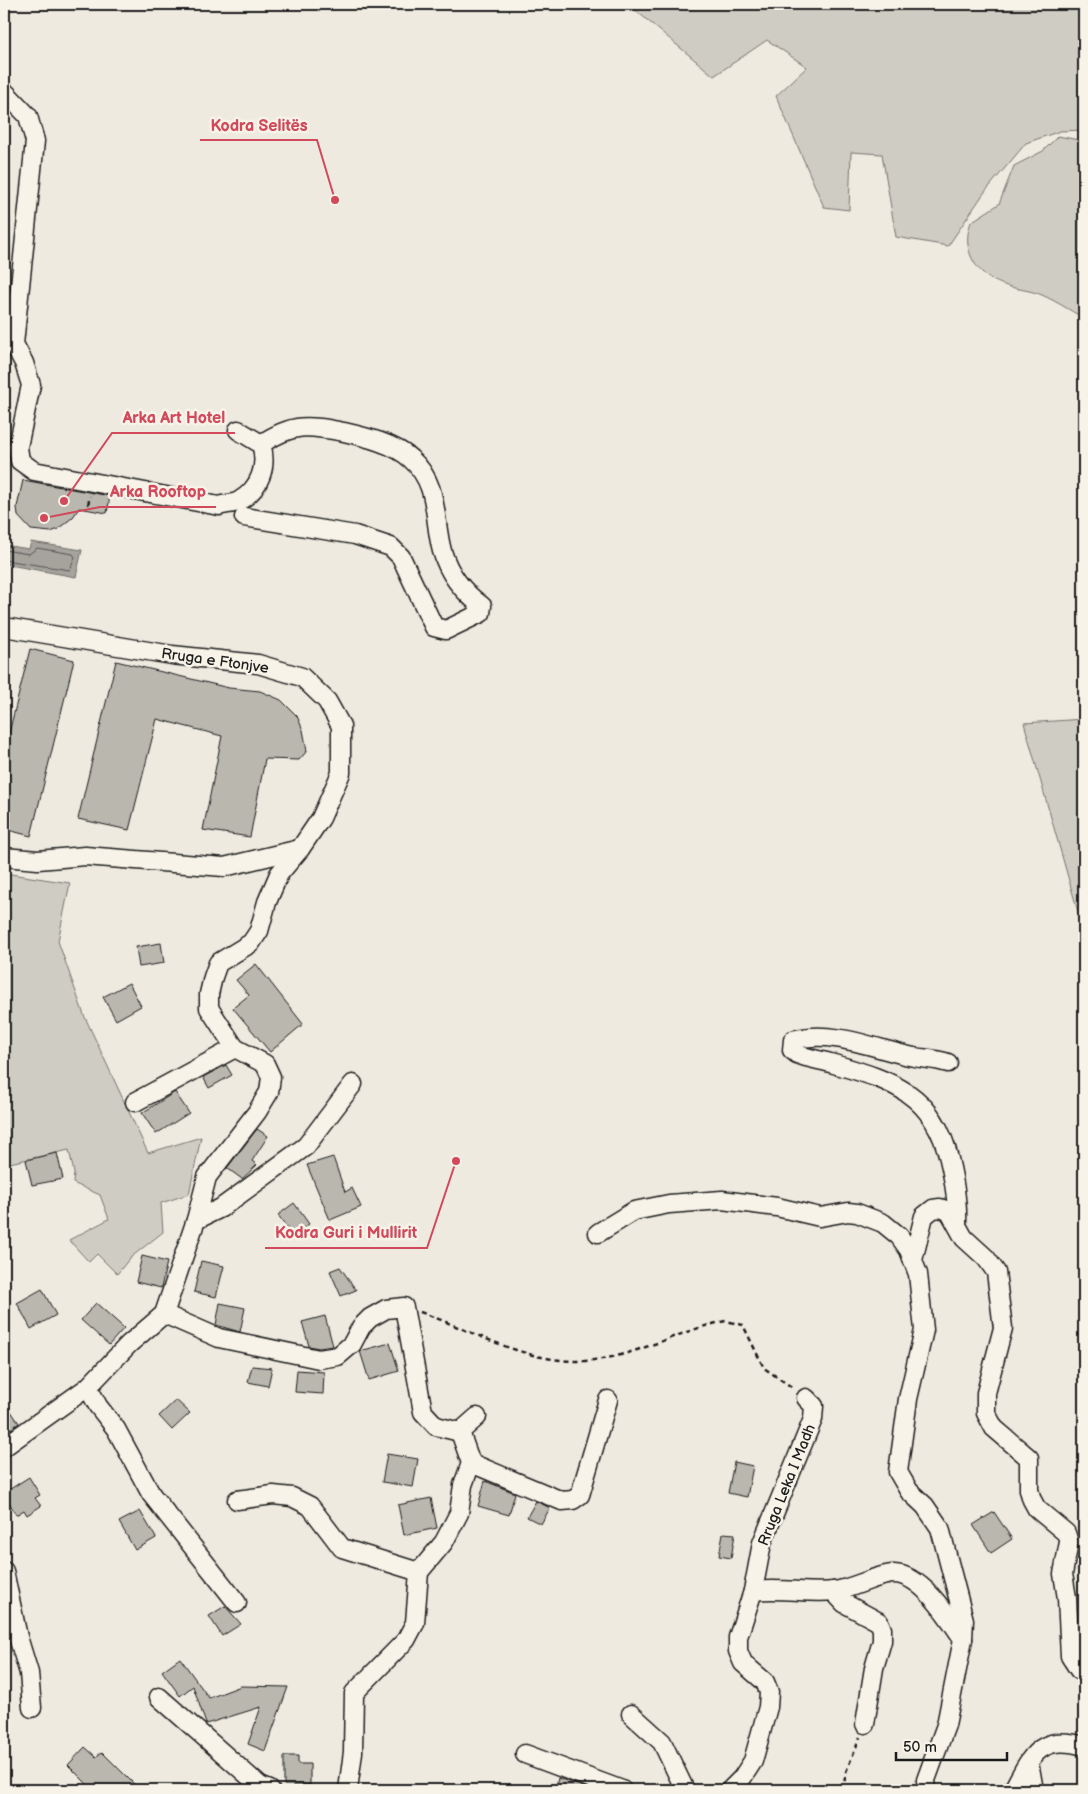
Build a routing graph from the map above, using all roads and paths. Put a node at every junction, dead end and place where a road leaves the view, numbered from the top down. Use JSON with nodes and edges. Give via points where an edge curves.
{"nodes":[{"id":1,"x":4,"y":91,"type":"edge"},
{"id":2,"x":238,"y":430,"type":"dead end"},
{"id":3,"x":261,"y":444,"type":"junction"},
{"id":4,"x":244,"y":517,"type":"dead end"},
{"id":5,"x":4,"y":627,"type":"edge"},
{"id":6,"x":300,"y":849,"type":"junction"},
{"id":7,"x":4,"y":857,"type":"edge"},
{"id":8,"x":235,"y":1048,"type":"junction"},
{"id":9,"x":948,"y":1064,"type":"dead end"},
{"id":10,"x":353,"y":1084,"type":"dead end"},
{"id":11,"x":135,"y":1102,"type":"dead end"},
{"id":12,"x":196,"y":1220,"type":"junction"},
{"id":13,"x":957,"y":1223,"type":"junction"},
{"id":14,"x":598,"y":1233,"type":"dead end"},
{"id":15,"x":913,"y":1260,"type":"junction"},
{"id":16,"x":404,"y":1307,"type":"junction"},
{"id":17,"x":164,"y":1314,"type":"junction"},
{"id":18,"x":88,"y":1387,"type":"junction"},
{"id":19,"x":806,"y":1398,"type":"joint"},
{"id":20,"x":608,"y":1400,"type":"dead end"},
{"id":21,"x":478,"y":1417,"type":"dead end"},
{"id":22,"x":460,"y":1432,"type":"junction"},
{"id":23,"x":4,"y":1447,"type":"edge"},
{"id":24,"x":471,"y":1463,"type":"junction"},
{"id":25,"x":237,"y":1500,"type":"dead end"},
{"id":26,"x":4,"y":1571,"type":"edge"},
{"id":27,"x":419,"y":1572,"type":"junction"},
{"id":28,"x":753,"y":1591,"type":"junction"},
{"id":29,"x":834,"y":1591,"type":"junction"},
{"id":30,"x":237,"y":1603,"type":"dead end"},
{"id":31,"x":963,"y":1639,"type":"junction"},
{"id":32,"x":1084,"y":1672,"type":"edge"},
{"id":33,"x":160,"y":1696,"type":"dead end"},
{"id":34,"x":32,"y":1708,"type":"dead end"},
{"id":35,"x":631,"y":1714,"type":"dead end"},
{"id":36,"x":865,"y":1724,"type":"joint"},
{"id":37,"x":1084,"y":1746,"type":"edge"},
{"id":38,"x":526,"y":1754,"type":"dead end"},
{"id":39,"x":1029,"y":1762,"type":"junction"},
{"id":40,"x":270,"y":1790,"type":"edge"},
{"id":41,"x":348,"y":1790,"type":"edge"},
{"id":42,"x":622,"y":1790,"type":"edge"},
{"id":43,"x":686,"y":1790,"type":"edge"},
{"id":44,"x":730,"y":1790,"type":"edge"},
{"id":45,"x":842,"y":1790,"type":"edge"},
{"id":46,"x":927,"y":1790,"type":"edge"},
{"id":47,"x":1013,"y":1790,"type":"edge"},
{"id":48,"x":1034,"y":1790,"type":"edge"}],
"edges":[{"from":1,"to":3,"type":"street","via":[[28,116],[35,141],[14,344],[31,385],[18,447],[20,461],[34,471],[219,506],[238,502],[255,486],[265,458]]},
{"from":2,"to":3,"type":"street"},
{"from":3,"to":4,"type":"street","via":[[283,430],[315,426],[391,447],[412,459],[429,484],[437,512],[442,551],[452,576],[468,596],[482,606],[482,612],[446,630],[434,627],[401,557],[391,547],[355,535]]},
{"from":5,"to":6,"type":"street","name":"Rruga e Ftonjve","via":[[172,655],[258,664],[302,677],[327,701],[340,726],[340,773],[321,818]]},
{"from":6,"to":7,"type":"street","via":[[224,867],[84,856],[38,860]]},
{"from":6,"to":8,"type":"street","name":"Rruga e Ftonjve","via":[[279,874],[259,931],[251,943],[218,963],[213,977],[209,1008]]},
{"from":8,"to":11,"type":"street"},
{"from":8,"to":12,"type":"street","via":[[265,1064],[271,1076],[269,1092],[207,1177]]},
{"from":9,"to":13,"type":"street","via":[[866,1043],[817,1037],[793,1040],[792,1050],[797,1054],[876,1078],[913,1095],[926,1108],[935,1119],[947,1151],[958,1207]]},
{"from":10,"to":12,"type":"street","via":[[306,1146],[221,1208]]},
{"from":12,"to":17,"type":"street"},
{"from":13,"to":15,"type":"street","via":[[949,1211],[940,1208],[924,1216]]},
{"from":13,"to":32,"type":"street","via":[[964,1238],[996,1272],[1003,1328],[986,1394],[986,1413],[994,1428],[1029,1458],[1029,1490],[1037,1509],[1066,1532],[1069,1542],[1063,1574],[1068,1598],[1070,1656]]},
{"from":14,"to":15,"type":"street","via":[[634,1211],[669,1204],[741,1201],[820,1217],[857,1213],[890,1228],[909,1250]]},
{"from":15,"to":31,"type":"street","via":[[918,1274],[924,1330],[908,1400],[898,1472],[940,1528],[964,1620]]},
{"from":16,"to":17,"type":"street","via":[[386,1309],[370,1318],[352,1344],[338,1356],[319,1359],[219,1338]]},
{"from":16,"to":19,"type":"path","via":[[546,1360],[576,1362],[603,1359],[726,1321],[743,1325],[764,1368]]},
{"from":16,"to":22,"type":"street","via":[[424,1412],[436,1426]]},
{"from":17,"to":18,"type":"street","via":[[129,1344]]},
{"from":18,"to":23,"type":"street"},
{"from":18,"to":30,"type":"street","via":[[116,1429],[151,1494]]},
{"from":19,"to":28,"type":"street","name":"Rruga Leka I Madh","via":[[814,1406],[813,1419],[762,1543]]},
{"from":20,"to":24,"type":"street","via":[[580,1495],[572,1500],[562,1501]]},
{"from":21,"to":22,"type":"street"},
{"from":22,"to":24,"type":"street"},
{"from":24,"to":27,"type":"street","via":[[458,1513],[444,1542]]},
{"from":25,"to":27,"type":"street","via":[[273,1495],[292,1498],[310,1506],[342,1548]]},
{"from":26,"to":34,"type":"street","via":[[29,1673]]},
{"from":27,"to":41,"type":"street","via":[[415,1623],[406,1640],[354,1693],[353,1752]]},
{"from":28,"to":29,"type":"street"},
{"from":28,"to":44,"type":"street","name":"Rruga Leka I Madh","via":[[738,1637],[738,1651],[743,1663],[765,1682],[769,1692],[768,1707],[753,1761]]},
{"from":29,"to":31,"type":"street","via":[[892,1574],[909,1576],[937,1602]]},
{"from":29,"to":36,"type":"street","via":[[844,1603],[879,1622],[882,1629]]},
{"from":31,"to":46,"type":"street","via":[[946,1725],[926,1780]]},
{"from":33,"to":40,"type":"street","via":[[260,1786]]},
{"from":35,"to":43,"type":"street","via":[[662,1742]]},
{"from":36,"to":45,"type":"path"},
{"from":37,"to":39,"type":"street","via":[[1051,1742],[1042,1746]]},
{"from":38,"to":42,"type":"street"},
{"from":39,"to":47,"type":"street"},
{"from":39,"to":48,"type":"street"}]}
